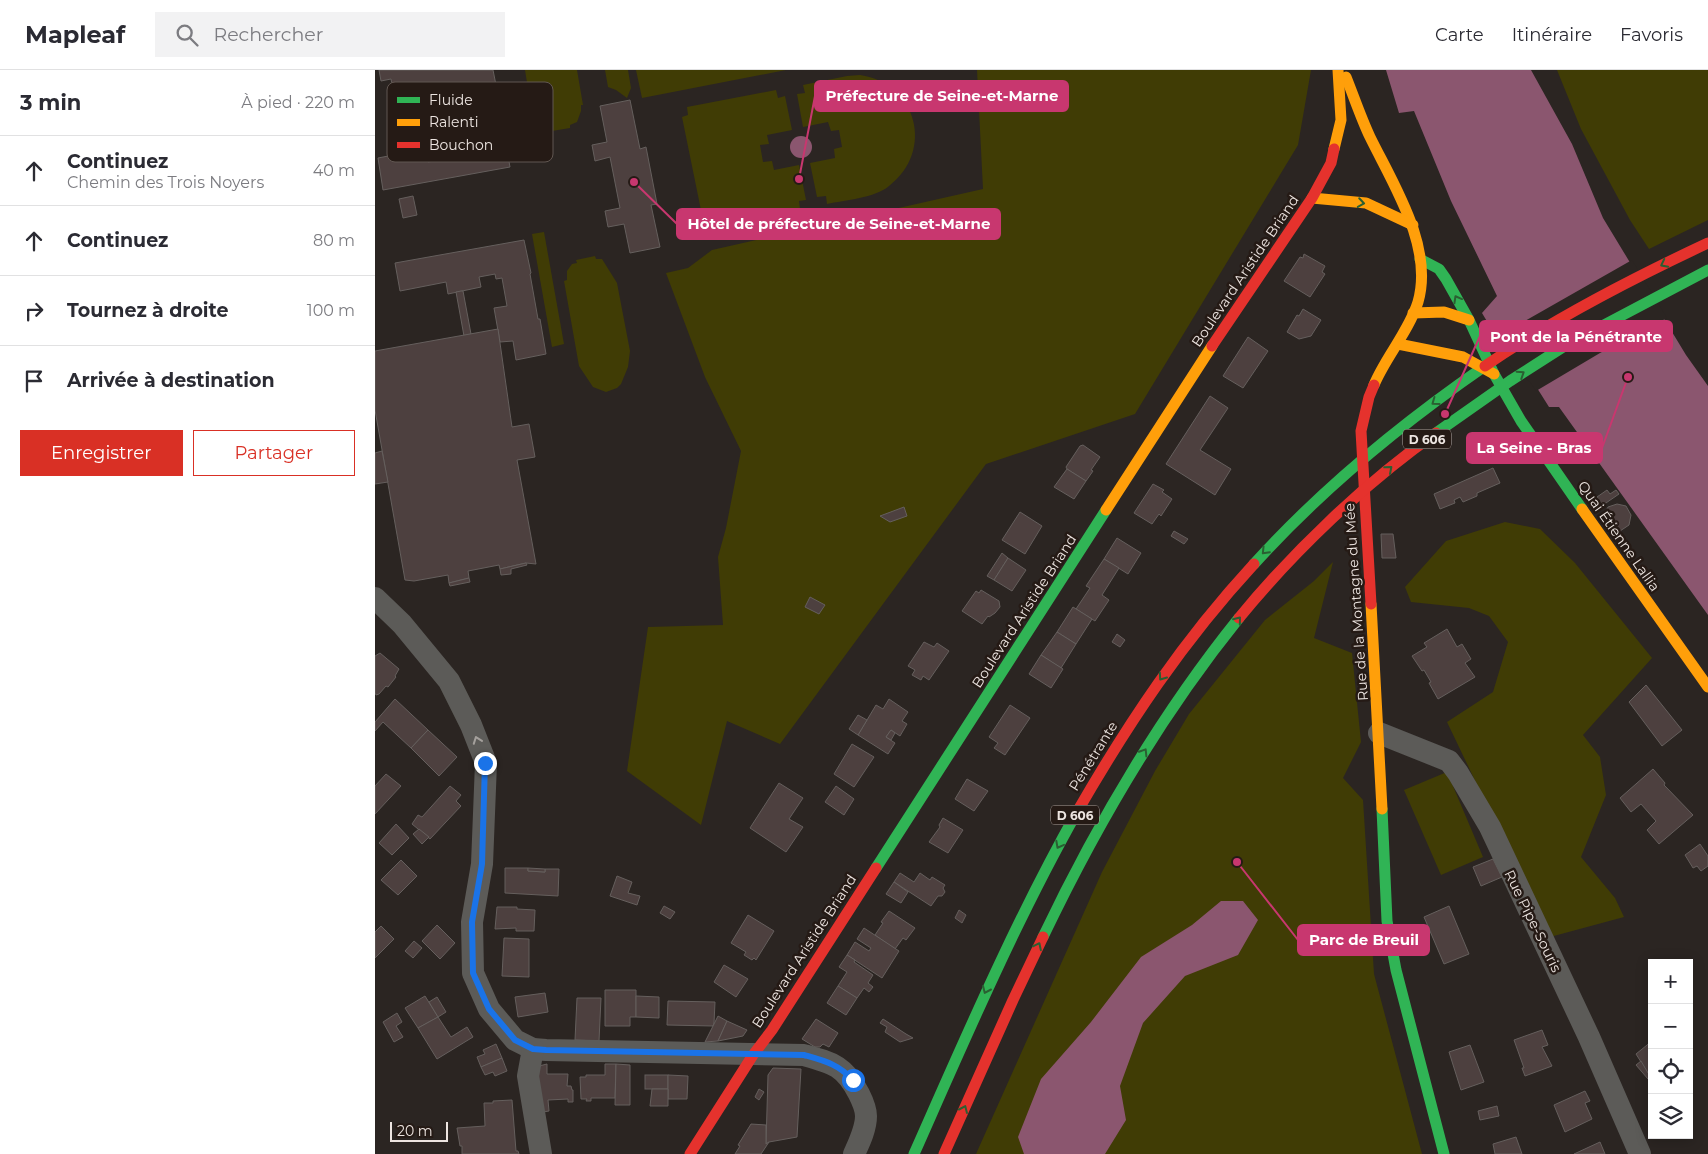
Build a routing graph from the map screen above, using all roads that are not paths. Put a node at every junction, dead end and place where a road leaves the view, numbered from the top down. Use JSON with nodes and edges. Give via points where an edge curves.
{"nodes":[{"id":1,"x":1337,"y":70,"type":"edge"},
{"id":2,"x":1344,"y":70,"type":"edge"},
{"id":3,"x":1312,"y":198,"type":"junction"},
{"id":4,"x":1413,"y":225,"type":"junction"},
{"id":5,"x":1708,"y":243,"type":"edge"},
{"id":6,"x":1420,"y":259,"type":"junction"},
{"id":7,"x":1708,"y":270,"type":"edge"},
{"id":8,"x":1413,"y":312,"type":"junction"},
{"id":9,"x":1469,"y":320,"type":"junction"},
{"id":10,"x":1398,"y":344,"type":"junction"},
{"id":11,"x":1494,"y":374,"type":"junction"},
{"id":12,"x":375,"y":598,"type":"edge"},
{"id":13,"x":1708,"y":687,"type":"edge"},
{"id":14,"x":1379,"y":733,"type":"junction"},
{"id":15,"x":533,"y":1049,"type":"junction"},
{"id":16,"x":753,"y":1055,"type":"junction"},
{"id":17,"x":541,"y":1154,"type":"edge"},
{"id":18,"x":690,"y":1154,"type":"edge"},
{"id":19,"x":854,"y":1154,"type":"edge"},
{"id":20,"x":914,"y":1154,"type":"edge"},
{"id":21,"x":944,"y":1154,"type":"edge"},
{"id":22,"x":1444,"y":1154,"type":"edge"},
{"id":23,"x":1640,"y":1154,"type":"edge"}],
"edges":[{"from":1,"to":3,"type":"street","name":"Boulevard Aristide Briand","via":[[1341,120],[1331,163]]},
{"from":2,"to":4,"type":"street","name":"Rue de la Montagne du Mée","via":[[1369,134]]},
{"from":3,"to":4,"type":"street","one_way":true,"via":[[1366,203]]},
{"from":3,"to":16,"type":"street","name":"Boulevard Aristide Briand","via":[[1217,338]]},
{"from":4,"to":6,"type":"street","name":"Rue de la Montagne du Mée"},
{"from":5,"to":20,"type":"street","name":"Pénétrante","number":"D 606","one_way":true,"via":[[1664,263],[1513,348],[1432,404],[1330,487],[1237,581],[1148,697],[1075,816],[995,970]]},
{"from":6,"to":8,"type":"street","name":"Rue de la Montagne du Mée","via":[[1421,283]]},
{"from":9,"to":6,"type":"street","name":"Quai Étienne Lallia","one_way":true,"via":[[1439,269]]},
{"from":21,"to":7,"type":"street","number":"D 606","one_way":true,"via":[[1063,894],[1119,793],[1209,656],[1263,589],[1301,549],[1408,453],[1566,345]]},
{"from":8,"to":9,"type":"street","via":[[1444,312]]},
{"from":8,"to":10,"type":"street","name":"Rue de la Montagne du Mée"},
{"from":9,"to":11,"type":"street","name":"Quai Étienne Lallia"},
{"from":10,"to":11,"type":"street","via":[[1463,357]]},
{"from":10,"to":14,"type":"street","name":"Rue de la Montagne du Mée","via":[[1369,397],[1361,431]]},
{"from":11,"to":13,"type":"street","name":"Quai Étienne Lallia","via":[[1521,420]]},
{"from":15,"to":12,"type":"street","one_way":true,"via":[[515,1040],[489,1009],[473,973],[472,922],[482,864],[485,763],[449,680],[402,624]]},
{"from":14,"to":22,"type":"street","name":"Rue de la Montagne du Mée","via":[[1387,921],[1396,970]]},
{"from":14,"to":23,"type":"street","name":"Rue Pipe-Souris","via":[[1449,762],[1458,773],[1489,827],[1589,1037]]},
{"from":15,"to":16,"type":"street"},
{"from":15,"to":17,"type":"street","via":[[528,1076]]},
{"from":16,"to":18,"type":"street","name":"Boulevard Aristide Briand"},
{"from":16,"to":19,"type":"street","via":[[804,1055],[828,1061],[843,1070],[853,1080],[866,1116]]}]}
